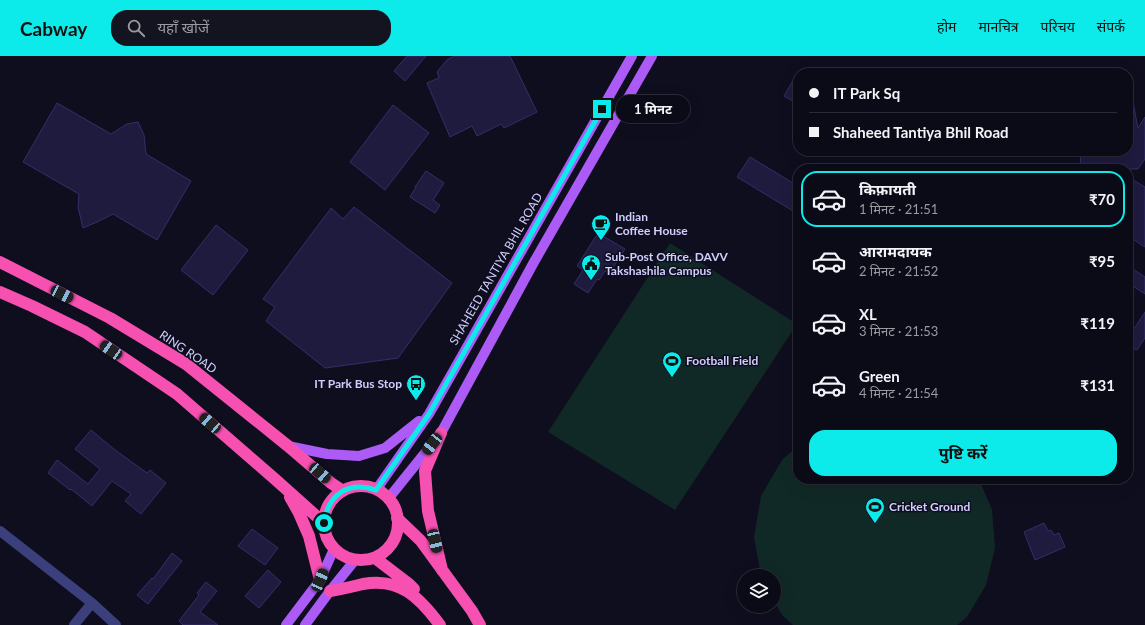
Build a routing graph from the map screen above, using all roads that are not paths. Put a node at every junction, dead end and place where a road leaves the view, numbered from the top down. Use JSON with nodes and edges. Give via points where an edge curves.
{"nodes":[{"id":1,"x":632,"y":56,"type":"edge"},
{"id":2,"x":652,"y":56,"type":"edge"},
{"id":3,"x":549,"y":201,"type":"junction"},
{"id":4,"x":566,"y":208,"type":"junction"},
{"id":5,"x":0,"y":262,"type":"edge"},
{"id":6,"x":0,"y":292,"type":"edge"},
{"id":7,"x":429,"y":414,"type":"junction"},
{"id":8,"x":441,"y":433,"type":"junction"},
{"id":9,"x":288,"y":446,"type":"junction"},
{"id":10,"x":284,"y":487,"type":"junction"},
{"id":11,"x":376,"y":490,"type":"junction"},
{"id":12,"x":342,"y":491,"type":"junction"},
{"id":13,"x":388,"y":499,"type":"junction"},
{"id":14,"x":397,"y":518,"type":"junction"},
{"id":15,"x":324,"y":523,"type":"junction"},
{"id":16,"x":0,"y":531,"type":"edge"},
{"id":17,"x":334,"y":549,"type":"junction"},
{"id":18,"x":375,"y":558,"type":"junction"},
{"id":19,"x":355,"y":560,"type":"junction"},
{"id":20,"x":442,"y":570,"type":"junction"},
{"id":21,"x":320,"y":580,"type":"junction"},
{"id":22,"x":330,"y":591,"type":"junction"},
{"id":23,"x":92,"y":603,"type":"junction"},
{"id":24,"x":74,"y":625,"type":"edge"},
{"id":25,"x":116,"y":625,"type":"edge"},
{"id":26,"x":286,"y":625,"type":"edge"},
{"id":27,"x":305,"y":625,"type":"edge"},
{"id":28,"x":440,"y":625,"type":"edge"},
{"id":29,"x":446,"y":625,"type":"edge"},
{"id":30,"x":480,"y":625,"type":"edge"}],
"edges":[{"from":1,"to":3,"type":"main road","name":"SHAHEED TANTIYA BHIL ROAD"},
{"from":2,"to":4,"type":"main road"},
{"from":3,"to":4,"type":"main road"},
{"from":3,"to":7,"type":"main road","name":"SHAHEED TANTIYA BHIL ROAD"},
{"from":4,"to":8,"type":"main road"},
{"from":5,"to":9,"type":"highway","name":"RING ROAD","via":[[110,318],[186,364]]},
{"from":6,"to":10,"type":"highway","via":[[85,332],[177,394]]},
{"from":7,"to":9,"type":"main road","via":[[385,448],[360,456],[327,454]]},
{"from":7,"to":11,"type":"main road","name":"SHAHEED TANTIYA BHIL ROAD"},
{"from":8,"to":13,"type":"main road"},
{"from":8,"to":20,"type":"highway","via":[[425,471],[428,511]]},
{"from":9,"to":12,"type":"highway","name":"RING ROAD"},
{"from":10,"to":15,"type":"highway"},
{"from":10,"to":21,"type":"highway","via":[[309,536]]},
{"from":11,"to":12,"type":"highway","via":[[359,486]]},
{"from":11,"to":13,"type":"highway"},
{"from":12,"to":15,"type":"highway","via":[[329,504]]},
{"from":13,"to":14,"type":"highway"},
{"from":14,"to":18,"type":"highway","via":[[398,526],[393,541]]},
{"from":14,"to":20,"type":"highway","via":[[421,541]]},
{"from":15,"to":17,"type":"highway","via":[[326,537]]},
{"from":16,"to":23,"type":"street"},
{"from":17,"to":19,"type":"highway"},
{"from":17,"to":21,"type":"main road"},
{"from":18,"to":19,"type":"highway"},
{"from":18,"to":29,"type":"highway","via":[[409,584]]},
{"from":19,"to":22,"type":"main road"},
{"from":20,"to":30,"type":"highway"},
{"from":21,"to":26,"type":"main road"},
{"from":22,"to":27,"type":"main road"},
{"from":22,"to":28,"type":"highway","via":[[380,583],[397,586],[421,602]]},
{"from":23,"to":24,"type":"street"},
{"from":23,"to":25,"type":"street"}]}
